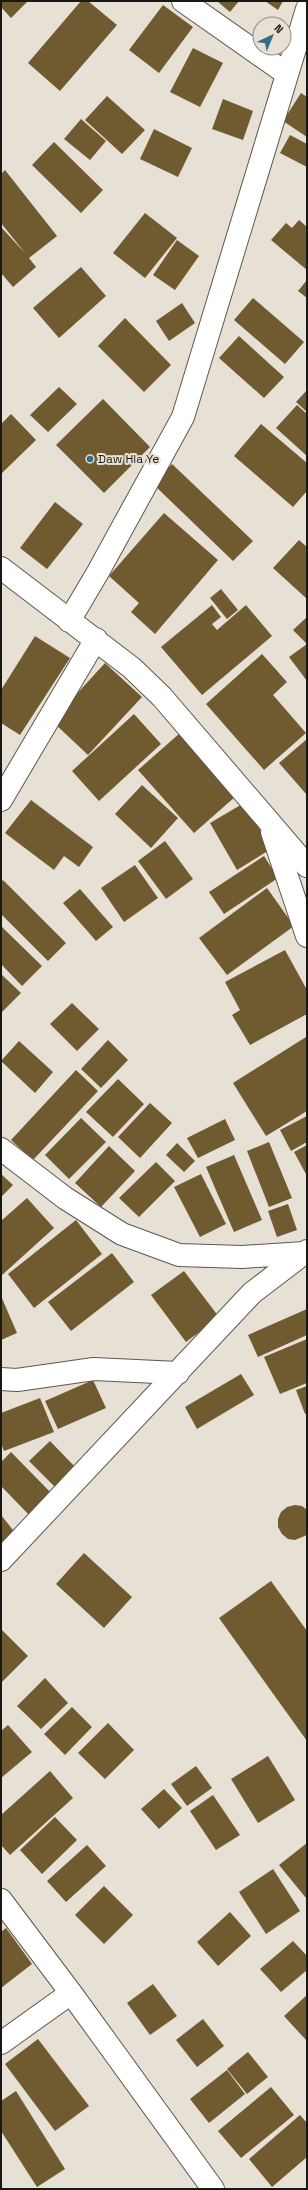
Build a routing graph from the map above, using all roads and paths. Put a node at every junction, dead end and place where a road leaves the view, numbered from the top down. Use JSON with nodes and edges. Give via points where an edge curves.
{"nodes":[{"id":1,"x":183,"y":1,"type":"edge"},
{"id":2,"x":307,"y":9,"type":"edge"},
{"id":3,"x":288,"y":74,"type":"junction"},
{"id":4,"x":1,"y":568,"type":"edge"},
{"id":5,"x":69,"y":621,"type":"junction"},
{"id":6,"x":96,"y":640,"type":"junction"},
{"id":7,"x":1,"y":800,"type":"edge"},
{"id":8,"x":269,"y":821,"type":"junction"},
{"id":9,"x":307,"y":866,"type":"edge"},
{"id":10,"x":307,"y":936,"type":"edge"},
{"id":11,"x":1,"y":1149,"type":"edge"},
{"id":12,"x":306,"y":1252,"type":"edge"},
{"id":13,"x":178,"y":1372,"type":"junction"},
{"id":14,"x":1,"y":1379,"type":"edge"},
{"id":15,"x":1,"y":1560,"type":"edge"},
{"id":16,"x":1,"y":1900,"type":"edge"},
{"id":17,"x":71,"y":1993,"type":"junction"},
{"id":18,"x":1,"y":2043,"type":"edge"},
{"id":19,"x":213,"y":2189,"type":"edge"}],
"edges":[{"from":1,"to":3,"type":"street"},
{"from":2,"to":3,"type":"street"},
{"from":3,"to":5,"type":"street","via":[[183,416]]},
{"from":4,"to":5,"type":"street"},
{"from":5,"to":6,"type":"street"},
{"from":6,"to":7,"type":"street"},
{"from":6,"to":8,"type":"street","via":[[132,668],[162,697]]},
{"from":8,"to":9,"type":"street"},
{"from":8,"to":10,"type":"street"},
{"from":11,"to":12,"type":"street","via":[[65,1198],[122,1234],[179,1255],[242,1257]]},
{"from":12,"to":13,"type":"street","via":[[252,1292]]},
{"from":13,"to":14,"type":"street","via":[[94,1369],[17,1380]]},
{"from":13,"to":15,"type":"street"},
{"from":16,"to":17,"type":"street"},
{"from":17,"to":18,"type":"street"},
{"from":17,"to":19,"type":"street"}]}
